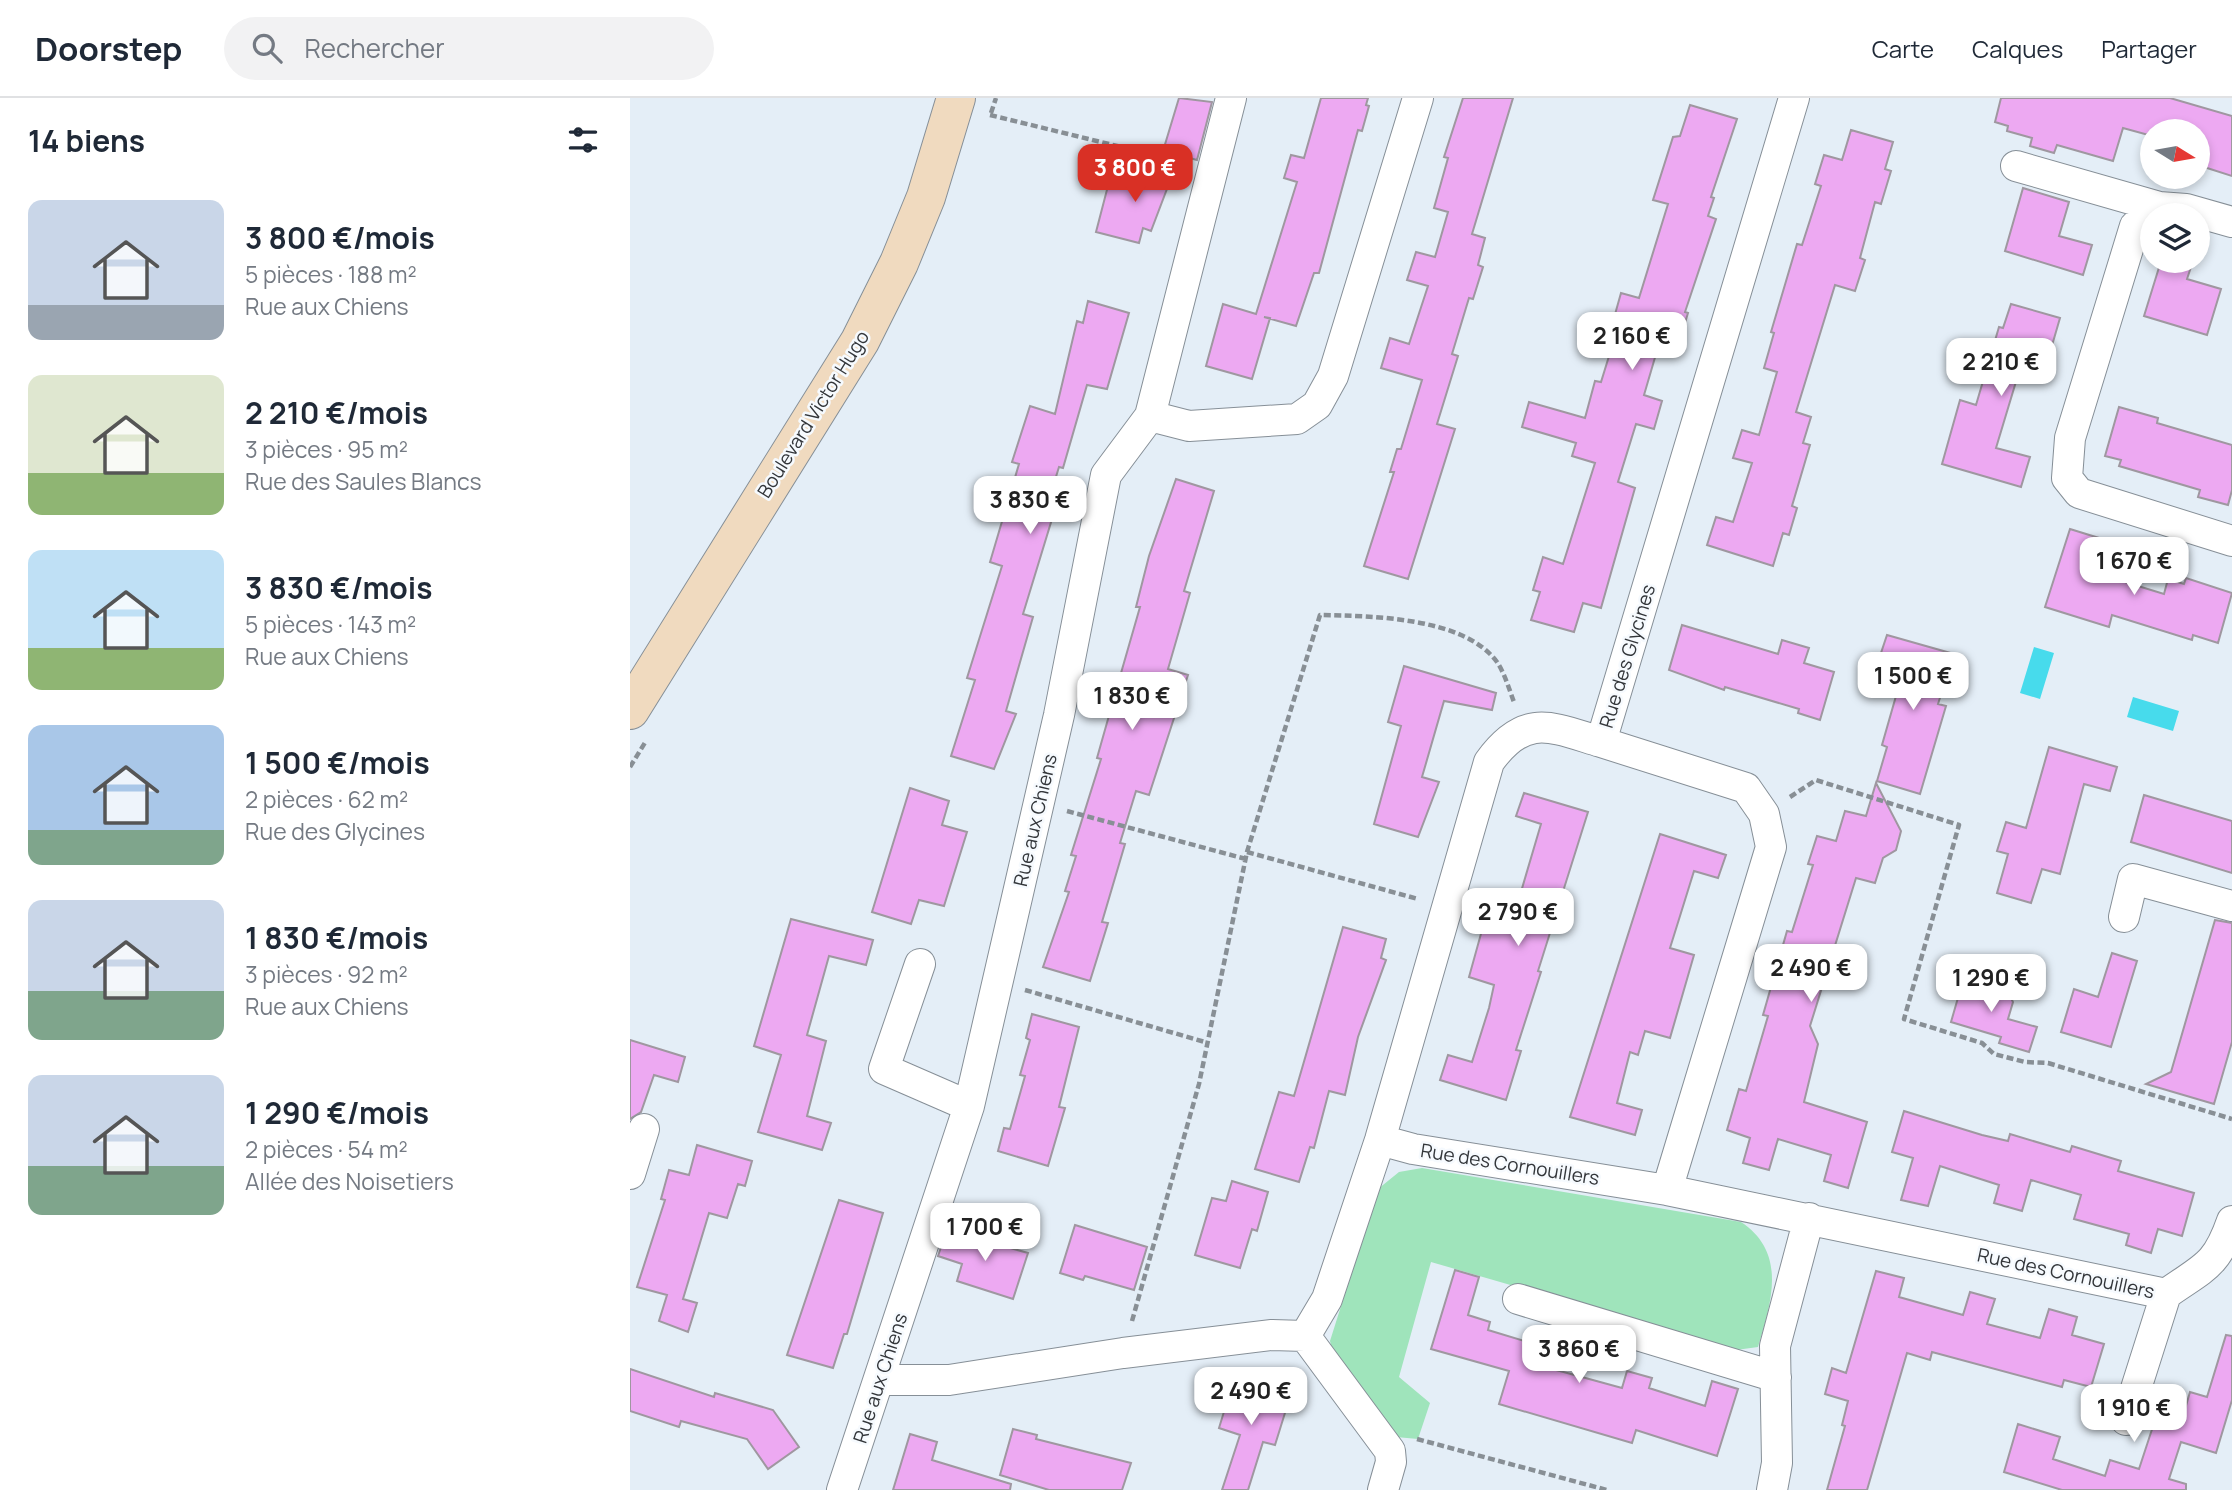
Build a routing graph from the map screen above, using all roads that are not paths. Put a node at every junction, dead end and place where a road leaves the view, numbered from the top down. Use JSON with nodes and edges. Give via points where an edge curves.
{"nodes":[{"id":1,"x":956,"y":98,"type":"edge"},
{"id":2,"x":1231,"y":98,"type":"edge"},
{"id":3,"x":1418,"y":98,"type":"edge"},
{"id":4,"x":1794,"y":98,"type":"edge"},
{"id":5,"x":2016,"y":166,"type":"dead end"},
{"id":6,"x":2145,"y":203,"type":"edge"},
{"id":7,"x":2210,"y":216,"type":"edge"},
{"id":8,"x":2140,"y":222,"type":"edge"},
{"id":9,"x":2232,"y":222,"type":"edge"},
{"id":10,"x":1150,"y":416,"type":"junction"},
{"id":11,"x":2232,"y":541,"type":"edge"},
{"id":12,"x":630,"y":710,"type":"edge"},
{"id":13,"x":1601,"y":742,"type":"junction"},
{"id":14,"x":2232,"y":906,"type":"edge"},
{"id":15,"x":2124,"y":918,"type":"dead end"},
{"id":16,"x":920,"y":964,"type":"dead end"},
{"id":17,"x":969,"y":1106,"type":"junction"},
{"id":18,"x":644,"y":1129,"type":"dead end"},
{"id":19,"x":1380,"y":1140,"type":"junction"},
{"id":20,"x":630,"y":1174,"type":"edge"},
{"id":21,"x":1667,"y":1190,"type":"junction"},
{"id":22,"x":1809,"y":1218,"type":"junction"},
{"id":23,"x":2232,"y":1221,"type":"edge"},
{"id":24,"x":2166,"y":1294,"type":"junction"},
{"id":25,"x":1518,"y":1299,"type":"dead end"},
{"id":26,"x":1305,"y":1336,"type":"junction"},
{"id":27,"x":1776,"y":1377,"type":"junction"},
{"id":28,"x":879,"y":1380,"type":"junction"},
{"id":29,"x":2126,"y":1420,"type":"dead end"},
{"id":30,"x":842,"y":1490,"type":"edge"},
{"id":31,"x":1383,"y":1490,"type":"edge"},
{"id":32,"x":1772,"y":1490,"type":"edge"}],
"edges":[{"from":1,"to":12,"type":"main road","name":"Boulevard Victor Hugo","via":[[926,197],[860,341]]},
{"from":2,"to":10,"type":"street","name":"Rue aux Chiens"},
{"from":3,"to":10,"type":"street","via":[[1333,376],[1317,405],[1297,419],[1230,424],[1189,426]]},
{"from":4,"to":13,"type":"street","name":"Rue des Glycines"},
{"from":5,"to":6,"type":"street"},
{"from":7,"to":9,"type":"street"},
{"from":8,"to":11,"type":"street","via":[[2135,226],[2070,438],[2067,478],[2079,493]]},
{"from":10,"to":17,"type":"street","name":"Rue aux Chiens","via":[[1106,475],[1039,804]]},
{"from":13,"to":19,"type":"street","via":[[1551,727],[1524,729],[1504,740],[1489,762]]},
{"from":13,"to":21,"type":"street","name":"Rue des Glycines","via":[[1746,788],[1764,814],[1771,847]]},
{"from":14,"to":15,"type":"street","via":[[2133,879]]},
{"from":16,"to":17,"type":"street","via":[[884,1069]]},
{"from":17,"to":28,"type":"street","name":"Rue aux Chiens"},
{"from":18,"to":20,"type":"street"},
{"from":19,"to":21,"type":"street","name":"Rue des Cornouillers"},
{"from":19,"to":26,"type":"street","via":[[1328,1299]]},
{"from":21,"to":22,"type":"street","name":"Rue des Cornouillers"},
{"from":22,"to":24,"type":"street","name":"Rue des Cornouillers"},
{"from":22,"to":27,"type":"street","via":[[1775,1346]]},
{"from":23,"to":24,"type":"street","name":"Rue des Cornouillers","via":[[2222,1250],[2205,1270]]},
{"from":24,"to":29,"type":"street"},
{"from":25,"to":27,"type":"street"},
{"from":26,"to":28,"type":"street","via":[[1272,1335],[1123,1353],[949,1380]]},
{"from":26,"to":31,"type":"street","via":[[1384,1441],[1391,1462]]},
{"from":27,"to":32,"type":"street","via":[[1777,1463]]},
{"from":28,"to":30,"type":"street","name":"Rue aux Chiens"}]}
